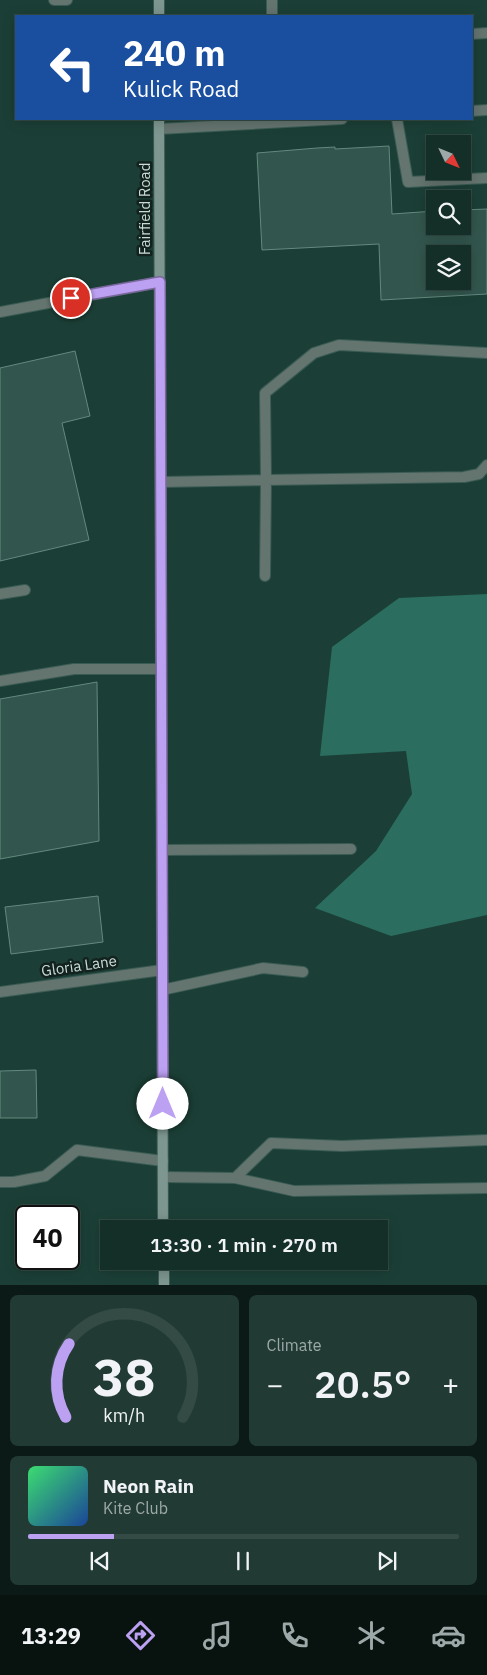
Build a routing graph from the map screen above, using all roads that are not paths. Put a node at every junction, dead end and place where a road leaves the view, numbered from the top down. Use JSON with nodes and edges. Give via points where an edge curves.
{"nodes":[{"id":1,"x":54,"y":0,"type":"edge"},
{"id":2,"x":67,"y":0,"type":"edge"},
{"id":3,"x":159,"y":0,"type":"edge"},
{"id":4,"x":272,"y":0,"type":"edge"},
{"id":5,"x":159,"y":15,"type":"edge"},
{"id":6,"x":272,"y":15,"type":"edge"},
{"id":7,"x":487,"y":33,"type":"edge"},
{"id":8,"x":473,"y":34,"type":"edge"},
{"id":9,"x":487,"y":110,"type":"edge"},
{"id":10,"x":473,"y":111,"type":"edge"},
{"id":11,"x":305,"y":120,"type":"edge"},
{"id":12,"x":398,"y":120,"type":"edge"},
{"id":13,"x":159,"y":124,"type":"edge"},
{"id":14,"x":487,"y":178,"type":"edge"},
{"id":15,"x":160,"y":282,"type":"junction"},
{"id":16,"x":0,"y":312,"type":"edge"},
{"id":17,"x":487,"y":353,"type":"edge"},
{"id":18,"x":487,"y":465,"type":"edge"},
{"id":19,"x":266,"y":480,"type":"junction"},
{"id":20,"x":161,"y":482,"type":"junction"},
{"id":21,"x":265,"y":576,"type":"dead end"},
{"id":22,"x":25,"y":590,"type":"dead end"},
{"id":23,"x":0,"y":594,"type":"edge"},
{"id":24,"x":161,"y":669,"type":"junction"},
{"id":25,"x":0,"y":681,"type":"edge"},
{"id":26,"x":351,"y":849,"type":"dead end"},
{"id":27,"x":162,"y":850,"type":"junction"},
{"id":28,"x":162,"y":970,"type":"junction"},
{"id":29,"x":303,"y":972,"type":"dead end"},
{"id":30,"x":162,"y":990,"type":"junction"},
{"id":31,"x":0,"y":992,"type":"edge"},
{"id":32,"x":487,"y":1140,"type":"edge"},
{"id":33,"x":163,"y":1161,"type":"junction"},
{"id":34,"x":163,"y":1177,"type":"junction"},
{"id":35,"x":235,"y":1178,"type":"junction"},
{"id":36,"x":0,"y":1182,"type":"edge"},
{"id":37,"x":487,"y":1188,"type":"edge"},
{"id":38,"x":163,"y":1220,"type":"edge"},
{"id":39,"x":164,"y":1270,"type":"edge"},
{"id":40,"x":164,"y":1285,"type":"edge"}],
"edges":[{"from":1,"to":2,"type":"street"},
{"from":3,"to":5,"type":"street"},
{"from":4,"to":6,"type":"street"},
{"from":7,"to":8,"type":"street"},
{"from":9,"to":10,"type":"street"},
{"from":11,"to":13,"type":"street"},
{"from":12,"to":14,"type":"street","via":[[408,182]]},
{"from":13,"to":15,"type":"street","name":"Fairfield Road"},
{"from":15,"to":16,"type":"street"},
{"from":15,"to":20,"type":"street","name":"Fairfield Road"},
{"from":17,"to":19,"type":"street","via":[[339,345],[314,353],[265,393]]},
{"from":18,"to":19,"type":"street","via":[[480,474],[464,477]]},
{"from":19,"to":20,"type":"street"},
{"from":19,"to":21,"type":"street"},
{"from":20,"to":24,"type":"street","name":"Fairfield Road"},
{"from":22,"to":23,"type":"street"},
{"from":24,"to":25,"type":"street","via":[[74,669]]},
{"from":24,"to":27,"type":"street","name":"Fairfield Road"},
{"from":26,"to":27,"type":"street"},
{"from":27,"to":28,"type":"street","name":"Fairfield Road"},
{"from":28,"to":30,"type":"street","name":"Fairfield Road"},
{"from":28,"to":31,"type":"street","name":"Gloria Lane"},
{"from":29,"to":30,"type":"street","via":[[263,968]]},
{"from":30,"to":33,"type":"street","name":"Fairfield Road"},
{"from":32,"to":35,"type":"street","via":[[342,1146],[271,1143]]},
{"from":33,"to":34,"type":"street","name":"Fairfield Road"},
{"from":33,"to":36,"type":"street","via":[[77,1150],[45,1176]]},
{"from":34,"to":35,"type":"street"},
{"from":34,"to":38,"type":"street","name":"Fairfield Road"},
{"from":35,"to":37,"type":"street","via":[[294,1191]]},
{"from":39,"to":40,"type":"street"}]}
